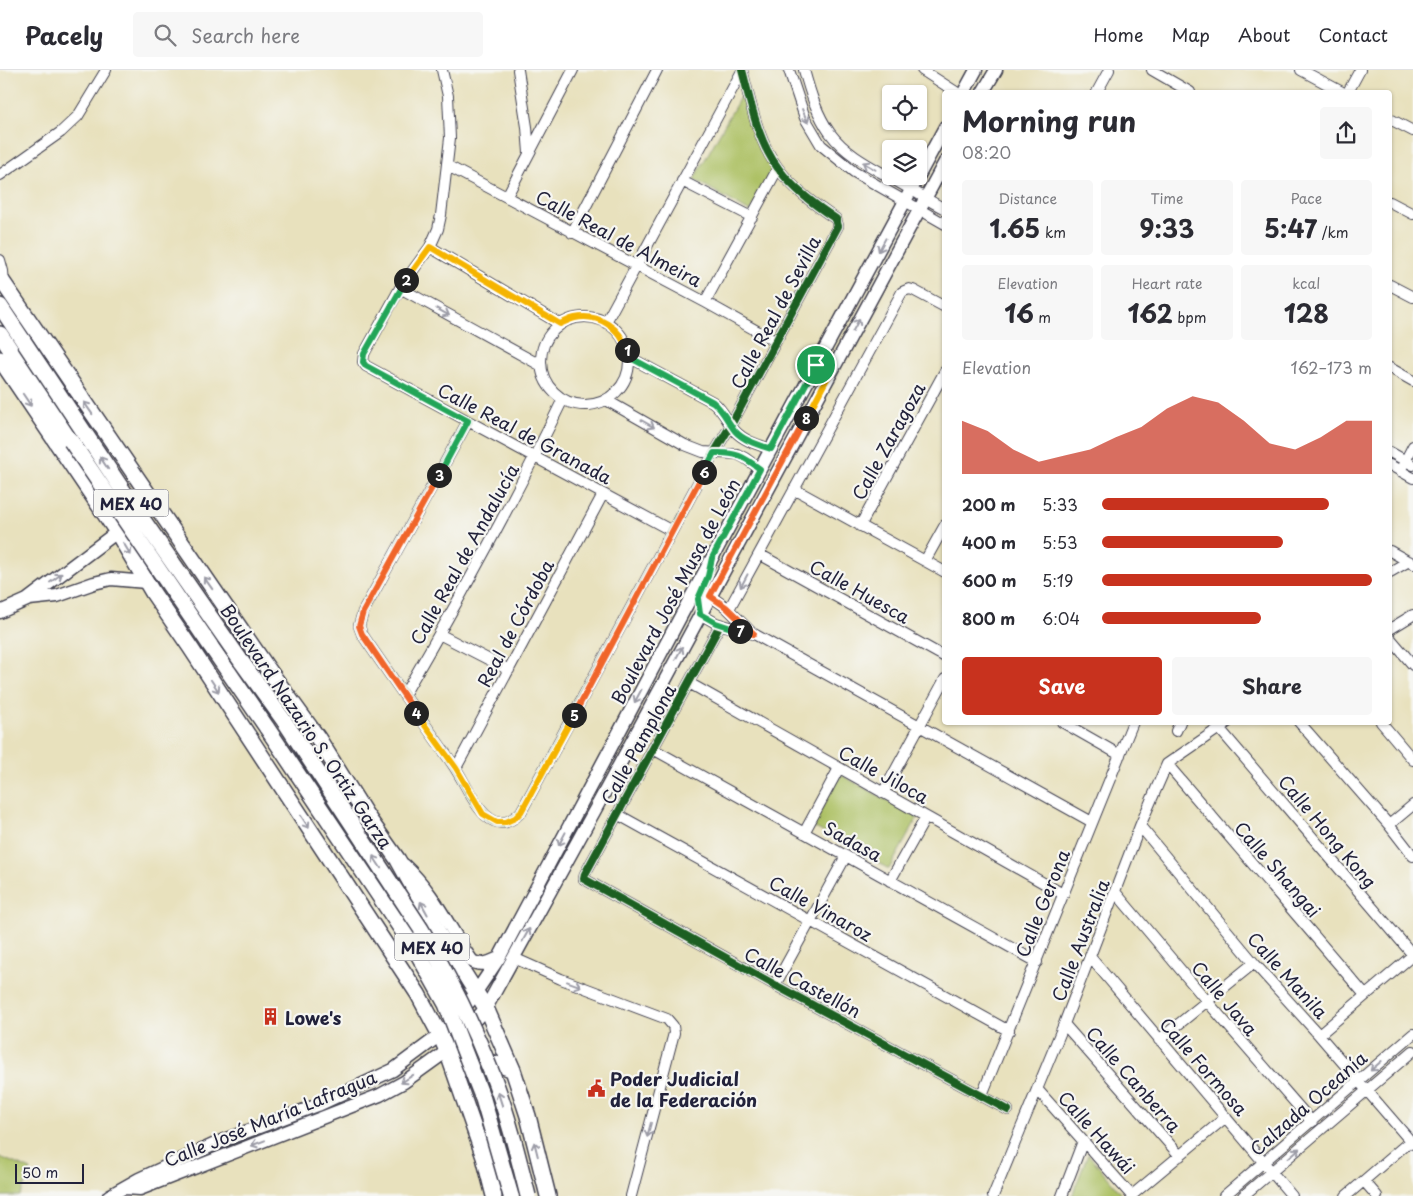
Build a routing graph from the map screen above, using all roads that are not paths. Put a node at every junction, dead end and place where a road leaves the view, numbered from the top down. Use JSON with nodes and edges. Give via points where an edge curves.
{"nodes":[{"id":1,"x":106,"y":70,"type":"edge"},
{"id":2,"x":442,"y":70,"type":"edge"},
{"id":3,"x":518,"y":70,"type":"edge"},
{"id":4,"x":573,"y":70,"type":"edge"},
{"id":5,"x":657,"y":70,"type":"edge"},
{"id":6,"x":742,"y":70,"type":"edge"},
{"id":7,"x":788,"y":70,"type":"edge"},
{"id":8,"x":804,"y":70,"type":"edge"},
{"id":9,"x":922,"y":70,"type":"edge"},
{"id":10,"x":976,"y":70,"type":"edge"},
{"id":11,"x":996,"y":70,"type":"edge"},
{"id":12,"x":1109,"y":70,"type":"edge"},
{"id":13,"x":1152,"y":70,"type":"edge"},
{"id":14,"x":1301,"y":70,"type":"edge"},
{"id":15,"x":1360,"y":70,"type":"edge"},
{"id":16,"x":953,"y":90,"type":"edge"},
{"id":17,"x":965,"y":90,"type":"edge"},
{"id":18,"x":984,"y":90,"type":"edge"},
{"id":19,"x":1098,"y":90,"type":"edge"},
{"id":20,"x":1187,"y":90,"type":"edge"},
{"id":21,"x":1338,"y":90,"type":"edge"},
{"id":22,"x":1349,"y":90,"type":"edge"},
{"id":23,"x":1392,"y":120,"type":"edge"},
{"id":24,"x":1413,"y":131,"type":"edge"},
{"id":25,"x":942,"y":133,"type":"edge"},
{"id":26,"x":529,"y":154,"type":"junction"},
{"id":27,"x":448,"y":166,"type":"junction"},
{"id":28,"x":942,"y":167,"type":"edge"},
{"id":29,"x":778,"y":168,"type":"junction"},
{"id":30,"x":0,"y":175,"type":"edge"},
{"id":31,"x":682,"y":180,"type":"junction"},
{"id":32,"x":912,"y":190,"type":"junction"},
{"id":33,"x":507,"y":196,"type":"junction"},
{"id":34,"x":925,"y":198,"type":"junction"},
{"id":35,"x":905,"y":202,"type":"junction"},
{"id":36,"x":1392,"y":203,"type":"edge"},
{"id":37,"x":942,"y":207,"type":"edge"},
{"id":38,"x":918,"y":210,"type":"junction"},
{"id":39,"x":1413,"y":214,"type":"edge"},
{"id":40,"x":752,"y":217,"type":"junction"},
{"id":41,"x":942,"y":222,"type":"edge"},
{"id":42,"x":572,"y":233,"type":"junction"},
{"id":43,"x":430,"y":247,"type":"junction"},
{"id":44,"x":0,"y":260,"type":"edge"},
{"id":45,"x":637,"y":266,"type":"junction"},
{"id":46,"x":1,"y":285,"type":"edge"},
{"id":47,"x":1392,"y":285,"type":"edge"},
{"id":48,"x":400,"y":288,"type":"junction"},
{"id":49,"x":1413,"y":297,"type":"edge"},
{"id":50,"x":705,"y":302,"type":"junction"},
{"id":51,"x":0,"y":306,"type":"edge"},
{"id":52,"x":942,"y":306,"type":"edge"},
{"id":53,"x":606,"y":322,"type":"junction"},
{"id":54,"x":560,"y":324,"type":"junction"},
{"id":55,"x":0,"y":334,"type":"edge"},
{"id":56,"x":775,"y":341,"type":"junction"},
{"id":57,"x":629,"y":357,"type":"junction"},
{"id":58,"x":0,"y":359,"type":"edge"},
{"id":59,"x":540,"y":365,"type":"junction"},
{"id":60,"x":816,"y":365,"type":"junction"},
{"id":61,"x":1392,"y":369,"type":"edge"},
{"id":62,"x":830,"y":373,"type":"junction"},
{"id":63,"x":942,"y":376,"type":"edge"},
{"id":64,"x":1413,"y":381,"type":"edge"},
{"id":65,"x":563,"y":400,"type":"junction"},
{"id":66,"x":606,"y":400,"type":"junction"},
{"id":67,"x":468,"y":421,"type":"junction"},
{"id":68,"x":731,"y":425,"type":"junction"},
{"id":69,"x":1413,"y":446,"type":"edge"},
{"id":70,"x":771,"y":449,"type":"junction"},
{"id":71,"x":714,"y":453,"type":"junction"},
{"id":72,"x":1392,"y":453,"type":"edge"},
{"id":73,"x":535,"y":456,"type":"junction"},
{"id":74,"x":1409,"y":463,"type":"edge"},
{"id":75,"x":1392,"y":466,"type":"edge"},
{"id":76,"x":760,"y":469,"type":"junction"},
{"id":77,"x":1400,"y":471,"type":"junction"},
{"id":78,"x":1413,"y":478,"type":"edge"},
{"id":79,"x":794,"y":489,"type":"junction"},
{"id":80,"x":603,"y":494,"type":"junction"},
{"id":81,"x":155,"y":506,"type":"junction"},
{"id":82,"x":860,"y":526,"type":"junction"},
{"id":83,"x":942,"y":530,"type":"edge"},
{"id":84,"x":672,"y":531,"type":"junction"},
{"id":85,"x":117,"y":532,"type":"junction"},
{"id":86,"x":1392,"y":552,"type":"edge"},
{"id":87,"x":759,"y":554,"type":"junction"},
{"id":88,"x":712,"y":558,"type":"junction"},
{"id":89,"x":925,"y":561,"type":"junction"},
{"id":90,"x":1411,"y":563,"type":"edge"},
{"id":91,"x":942,"y":570,"type":"edge"},
{"id":92,"x":1392,"y":571,"type":"edge"},
{"id":93,"x":146,"y":582,"type":"junction"},
{"id":94,"x":710,"y":596,"type":"junction"},
{"id":95,"x":27,"y":600,"type":"junction"},
{"id":96,"x":729,"y":609,"type":"junction"},
{"id":97,"x":0,"y":612,"type":"edge"},
{"id":98,"x":700,"y":614,"type":"junction"},
{"id":99,"x":1413,"y":615,"type":"edge"},
{"id":100,"x":720,"y":625,"type":"junction"},
{"id":101,"x":1392,"y":628,"type":"edge"},
{"id":102,"x":439,"y":634,"type":"junction"},
{"id":103,"x":754,"y":634,"type":"junction"},
{"id":104,"x":1392,"y":640,"type":"edge"},
{"id":105,"x":942,"y":655,"type":"edge"},
{"id":106,"x":1413,"y":665,"type":"edge"},
{"id":107,"x":268,"y":669,"type":"junction"},
{"id":108,"x":508,"y":670,"type":"junction"},
{"id":109,"x":689,"y":683,"type":"junction"},
{"id":110,"x":942,"y":684,"type":"edge"},
{"id":111,"x":245,"y":695,"type":"junction"},
{"id":112,"x":404,"y":696,"type":"junction"},
{"id":113,"x":282,"y":717,"type":"junction"},
{"id":114,"x":1067,"y":725,"type":"edge"},
{"id":115,"x":1133,"y":725,"type":"edge"},
{"id":116,"x":1224,"y":725,"type":"edge"},
{"id":117,"x":1302,"y":725,"type":"edge"},
{"id":118,"x":1384,"y":725,"type":"edge"},
{"id":119,"x":919,"y":726,"type":"junction"},
{"id":120,"x":1219,"y":728,"type":"junction"},
{"id":121,"x":653,"y":749,"type":"junction"},
{"id":122,"x":1120,"y":755,"type":"junction"},
{"id":123,"x":1413,"y":760,"type":"edge"},
{"id":124,"x":266,"y":764,"type":"junction"},
{"id":125,"x":1167,"y":764,"type":"junction"},
{"id":126,"x":456,"y":768,"type":"junction"},
{"id":127,"x":839,"y":768,"type":"junction"},
{"id":128,"x":883,"y":793,"type":"junction"},
{"id":129,"x":1413,"y":805,"type":"edge"},
{"id":130,"x":617,"y":814,"type":"junction"},
{"id":131,"x":926,"y":817,"type":"junction"},
{"id":132,"x":1092,"y":822,"type":"junction"},
{"id":133,"x":1389,"y":825,"type":"junction"},
{"id":134,"x":1140,"y":826,"type":"junction"},
{"id":135,"x":804,"y":833,"type":"junction"},
{"id":136,"x":846,"y":856,"type":"junction"},
{"id":137,"x":1413,"y":856,"type":"edge"},
{"id":138,"x":398,"y":860,"type":"junction"},
{"id":139,"x":584,"y":879,"type":"joint"},
{"id":140,"x":890,"y":881,"type":"junction"},
{"id":141,"x":1116,"y":893,"type":"junction"},
{"id":142,"x":1063,"y":894,"type":"junction"},
{"id":143,"x":811,"y":921,"type":"junction"},
{"id":144,"x":1413,"y":955,"type":"edge"},
{"id":145,"x":452,"y":956,"type":"junction"},
{"id":146,"x":499,"y":958,"type":"junction"},
{"id":147,"x":514,"y":958,"type":"junction"},
{"id":148,"x":1091,"y":958,"type":"junction"},
{"id":149,"x":1036,"y":962,"type":"junction"},
{"id":150,"x":1254,"y":963,"type":"junction"},
{"id":151,"x":776,"y":985,"type":"junction"},
{"id":152,"x":476,"y":992,"type":"junction"},
{"id":153,"x":418,"y":994,"type":"junction"},
{"id":154,"x":1365,"y":996,"type":"junction"},
{"id":155,"x":1206,"y":1000,"type":"junction"},
{"id":156,"x":486,"y":1008,"type":"junction"},
{"id":157,"x":1064,"y":1024,"type":"junction"},
{"id":158,"x":1009,"y":1031,"type":"junction"},
{"id":159,"x":1413,"y":1034,"type":"edge"},
{"id":160,"x":440,"y":1035,"type":"junction"},
{"id":161,"x":1319,"y":1035,"type":"junction"},
{"id":162,"x":1159,"y":1040,"type":"junction"},
{"id":163,"x":447,"y":1051,"type":"junction"},
{"id":164,"x":1413,"y":1051,"type":"edge"},
{"id":165,"x":512,"y":1070,"type":"junction"},
{"id":166,"x":455,"y":1076,"type":"junction"},
{"id":167,"x":1359,"y":1081,"type":"junction"},
{"id":168,"x":1037,"y":1089,"type":"junction"},
{"id":169,"x":1366,"y":1090,"type":"junction"},
{"id":170,"x":982,"y":1096,"type":"junction"},
{"id":171,"x":318,"y":1105,"type":"junction"},
{"id":172,"x":355,"y":1106,"type":"junction"},
{"id":173,"x":1008,"y":1110,"type":"dead end"},
{"id":174,"x":1226,"y":1117,"type":"junction"},
{"id":175,"x":1312,"y":1122,"type":"junction"},
{"id":176,"x":1083,"y":1141,"type":"junction"},
{"id":177,"x":1411,"y":1143,"type":"edge"},
{"id":178,"x":1180,"y":1156,"type":"junction"},
{"id":179,"x":1264,"y":1163,"type":"junction"},
{"id":180,"x":1272,"y":1172,"type":"junction"},
{"id":181,"x":1364,"y":1181,"type":"junction"},
{"id":182,"x":125,"y":1188,"type":"junction"},
{"id":183,"x":109,"y":1196,"type":"edge"},
{"id":184,"x":494,"y":1196,"type":"edge"},
{"id":185,"x":511,"y":1196,"type":"edge"},
{"id":186,"x":528,"y":1196,"type":"edge"},
{"id":187,"x":548,"y":1196,"type":"edge"},
{"id":188,"x":631,"y":1196,"type":"edge"},
{"id":189,"x":993,"y":1196,"type":"edge"},
{"id":190,"x":1062,"y":1196,"type":"edge"},
{"id":191,"x":1132,"y":1196,"type":"edge"},
{"id":192,"x":1224,"y":1196,"type":"edge"},
{"id":193,"x":1243,"y":1196,"type":"edge"},
{"id":194,"x":1292,"y":1196,"type":"edge"},
{"id":195,"x":1346,"y":1196,"type":"edge"},
{"id":196,"x":1377,"y":1196,"type":"edge"}],
"edges":[{"from":1,"to":30,"type":"street","via":[[78,116],[61,132]]},
{"from":2,"to":27,"type":"street","via":[[450,120]]},
{"from":3,"to":26,"type":"street"},
{"from":4,"to":26,"type":"street"},
{"from":5,"to":42,"type":"street"},
{"from":6,"to":29,"type":"street","via":[[756,120]]},
{"from":6,"to":31,"type":"street"},
{"from":7,"to":35,"type":"street","one_way":true,"via":[[805,118],[821,145],[854,172]]},
{"from":32,"to":8,"type":"street","one_way":true,"via":[[858,159],[830,134],[812,98]]},
{"from":9,"to":16,"type":"street"},
{"from":10,"to":17,"type":"main road"},
{"from":11,"to":18,"type":"main road"},
{"from":12,"to":19,"type":"street"},
{"from":13,"to":20,"type":"street"},
{"from":14,"to":21,"type":"street"},
{"from":15,"to":22,"type":"street"},
{"from":23,"to":24,"type":"street"},
{"from":25,"to":32,"type":"main road","name":"Boulevard José Musa de León"},
{"from":26,"to":33,"type":"street"},
{"from":27,"to":33,"type":"street","name":"Calle Real de Almeira"},
{"from":27,"to":43,"type":"street","via":[[438,229]]},
{"from":28,"to":34,"type":"main road","name":"Boulevard José Musa de León"},
{"from":29,"to":40,"type":"street"},
{"from":29,"to":56,"type":"street","name":"Calle Real de Sevilla","via":[[799,191],[839,223]]},
{"from":31,"to":40,"type":"street"},
{"from":31,"to":45,"type":"street"},
{"from":32,"to":34,"type":"street"},
{"from":32,"to":35,"type":"main road","name":"Boulevard José Musa de León"},
{"from":33,"to":42,"type":"street","name":"Calle Real de Almeira"},
{"from":34,"to":37,"type":"street"},
{"from":34,"to":38,"type":"main road","name":"Boulevard José Musa de León"},
{"from":35,"to":38,"type":"street"},
{"from":35,"to":60,"type":"main road","name":"Boulevard José Musa de León","one_way":true},
{"from":36,"to":39,"type":"street"},
{"from":38,"to":41,"type":"street"},
{"from":62,"to":38,"type":"main road","name":"Boulevard José Musa de León","one_way":true},
{"from":40,"to":50,"type":"street"},
{"from":42,"to":45,"type":"street","name":"Calle Real de Almeira"},
{"from":43,"to":48,"type":"street"},
{"from":43,"to":54,"type":"street"},
{"from":44,"to":46,"type":"street"},
{"from":45,"to":50,"type":"street","name":"Calle Real de Almeira"},
{"from":45,"to":53,"type":"street"},
{"from":81,"to":46,"type":"highway","one_way":true},
{"from":47,"to":49,"type":"street"},
{"from":48,"to":59,"type":"street","one_way":true},
{"from":48,"to":67,"type":"street","name":"Calle Real de Granada","via":[[364,354],[363,362]]},
{"from":50,"to":56,"type":"street","name":"Calle Real de Almeira"},
{"from":113,"to":51,"type":"highway","name":"Boulevard Nazario S. Ortiz Garza","number":"MEX 40","one_way":true,"bridge":true,"via":[[136,510]]},
{"from":52,"to":79,"type":"street","via":[[909,289],[902,292]]},
{"from":53,"to":54,"type":"street","via":[[583,317]]},
{"from":53,"to":57,"type":"street","via":[[625,343]]},
{"from":54,"to":59,"type":"street","via":[[548,335]]},
{"from":55,"to":111,"type":"highway","name":"Boulevard Nazario S. Ortiz Garza","number":"MEX 40","bridge":true},
{"from":56,"to":68,"type":"street","name":"Calle Real de Sevilla"},
{"from":57,"to":66,"type":"street","via":[[627,374],[619,389]]},
{"from":57,"to":68,"type":"street","via":[[713,402]]},
{"from":58,"to":85,"type":"highway","one_way":true},
{"from":59,"to":65,"type":"street","via":[[544,379]]},
{"from":60,"to":62,"type":"main road","via":[[827,362]]},
{"from":60,"to":70,"type":"main road","name":"Boulevard José Musa de León"},
{"from":61,"to":64,"type":"street"},
{"from":62,"to":94,"type":"main road","name":"Boulevard José Musa de León"},
{"from":63,"to":82,"type":"street","name":"Calle Zaragoza"},
{"from":65,"to":66,"type":"street","via":[[577,404]]},
{"from":65,"to":73,"type":"street","name":"Calle Real de Andalucía"},
{"from":66,"to":71,"type":"street","one_way":true,"via":[[695,450]]},
{"from":67,"to":73,"type":"street","name":"Calle Real de Granada"},
{"from":67,"to":112,"type":"street","via":[[363,612],[359,626]]},
{"from":68,"to":70,"type":"street","via":[[742,437]]},
{"from":68,"to":71,"type":"street","name":"Calle Real de Sevilla"},
{"from":69,"to":74,"type":"street"},
{"from":70,"to":76,"type":"main road","name":"Boulevard José Musa de León"},
{"from":71,"to":76,"type":"street","via":[[737,454]]},
{"from":71,"to":84,"type":"street","name":"Calle Real de Sevilla"},
{"from":72,"to":74,"type":"street"},
{"from":73,"to":80,"type":"street","name":"Calle Real de Granada"},
{"from":73,"to":102,"type":"street","name":"Calle Real de Andalucía"},
{"from":74,"to":77,"type":"street"},
{"from":75,"to":77,"type":"street"},
{"from":76,"to":88,"type":"main road","name":"Boulevard José Musa de León"},
{"from":77,"to":78,"type":"street"},
{"from":79,"to":82,"type":"street"},
{"from":79,"to":87,"type":"street"},
{"from":80,"to":84,"type":"street","name":"Calle Real de Granada"},
{"from":80,"to":108,"type":"street","name":"Real de Córdoba"},
{"from":81,"to":85,"type":"main road"},
{"from":107,"to":81,"type":"highway","one_way":true},
{"from":82,"to":89,"type":"street"},
{"from":83,"to":89,"type":"street"},
{"from":84,"to":126,"type":"street","name":"Calle Real de Sevilla","via":[[521,812],[506,822],[497,822],[483,814]]},
{"from":85,"to":93,"type":"highway","one_way":true},
{"from":95,"to":85,"type":"main road","one_way":true},
{"from":86,"to":90,"type":"street"},
{"from":87,"to":96,"type":"street","one_way":true},
{"from":87,"to":105,"type":"street","name":"Calle Huesca"},
{"from":88,"to":98,"type":"main road","via":[[698,599]]},
{"from":88,"to":146,"type":"main road","name":"Boulevard José Musa de León","one_way":true},
{"from":89,"to":91,"type":"street"},
{"from":90,"to":92,"type":"street"},
{"from":93,"to":95,"type":"main road","via":[[111,580],[57,596]]},
{"from":93,"to":124,"type":"highway","one_way":true},
{"from":94,"to":96,"type":"street"},
{"from":94,"to":98,"type":"main road","name":"Boulevard José Musa de León"},
{"from":95,"to":97,"type":"main road"},
{"from":96,"to":103,"type":"street"},
{"from":98,"to":100,"type":"street"},
{"from":147,"to":98,"type":"main road","name":"Boulevard José Musa de León","one_way":true},
{"from":99,"to":101,"type":"street"},
{"from":100,"to":103,"type":"street"},
{"from":100,"to":109,"type":"street","name":"Calle Pamplona"},
{"from":102,"to":108,"type":"street"},
{"from":102,"to":112,"type":"street","name":"Calle Real de Andalucía"},
{"from":103,"to":119,"type":"street"},
{"from":104,"to":106,"type":"street"},
{"from":107,"to":113,"type":"highway"},
{"from":107,"to":138,"type":"highway","via":[[318,738]]},
{"from":108,"to":126,"type":"street","name":"Real de Córdoba"},
{"from":109,"to":121,"type":"street","name":"Calle Pamplona"},
{"from":109,"to":127,"type":"street","name":"Calle Jiloca"},
{"from":110,"to":119,"type":"street"},
{"from":111,"to":124,"type":"highway"},
{"from":111,"to":185,"type":"highway","name":"Boulevard Nazario S. Ortiz Garza","number":"MEX 40","bridge":true,"via":[[418,954],[442,996],[483,1099]]},
{"from":112,"to":126,"type":"street"},
{"from":186,"to":113,"type":"highway","name":"Boulevard Nazario S. Ortiz Garza","number":"MEX 40","one_way":true,"bridge":true,"via":[[493,1076],[447,974]]},
{"from":114,"to":122,"type":"street"},
{"from":115,"to":122,"type":"street","name":"Calle Gerona"},
{"from":116,"to":120,"type":"street"},
{"from":117,"to":133,"type":"street"},
{"from":118,"to":123,"type":"street"},
{"from":119,"to":128,"type":"street"},
{"from":119,"to":132,"type":"street"},
{"from":120,"to":125,"type":"street"},
{"from":120,"to":144,"type":"street","name":"Calle Hong Kong"},
{"from":121,"to":130,"type":"street","name":"Calle Pamplona"},
{"from":121,"to":135,"type":"street","name":"Sadasa"},
{"from":122,"to":132,"type":"street","name":"Calle Gerona"},
{"from":124,"to":153,"type":"highway","one_way":true},
{"from":125,"to":134,"type":"street","name":"Calle Australia"},
{"from":125,"to":154,"type":"street","name":"Calle Shangai"},
{"from":127,"to":128,"type":"street","name":"Calle Jiloca"},
{"from":127,"to":135,"type":"street"},
{"from":128,"to":131,"type":"street","name":"Calle Jiloca"},
{"from":129,"to":133,"type":"street"},
{"from":130,"to":139,"type":"street","name":"Calle Pamplona"},
{"from":130,"to":143,"type":"street","name":"Calle Vinaroz"},
{"from":131,"to":140,"type":"street"},
{"from":131,"to":142,"type":"street","name":"Calle Jiloca"},
{"from":132,"to":142,"type":"street","name":"Calle Gerona"},
{"from":133,"to":137,"type":"street"},
{"from":134,"to":141,"type":"street","name":"Calle Australia"},
{"from":134,"to":150,"type":"street","name":"Calle Manila"},
{"from":135,"to":136,"type":"street","name":"Sadasa"},
{"from":136,"to":140,"type":"street","name":"Sadasa"},
{"from":136,"to":143,"type":"street"},
{"from":145,"to":138,"type":"highway","one_way":true},
{"from":138,"to":146,"type":"main road","via":[[436,900],[475,964]]},
{"from":139,"to":151,"type":"street","name":"Calle Castellón"},
{"from":140,"to":149,"type":"street","name":"Sadasa"},
{"from":141,"to":148,"type":"street","name":"Calle Australia"},
{"from":141,"to":155,"type":"street","name":"Calle Java"},
{"from":142,"to":149,"type":"street","name":"Calle Gerona"},
{"from":143,"to":151,"type":"street"},
{"from":143,"to":158,"type":"street","name":"Calle Vinaroz"},
{"from":144,"to":154,"type":"street"},
{"from":145,"to":152,"type":"highway"},
{"from":145,"to":153,"type":"highway","via":[[452,973],[442,987],[435,992]]},
{"from":146,"to":152,"type":"main road","name":"Boulevard José Musa de León"},
{"from":147,"to":156,"type":"main road","name":"Boulevard José Musa de León"},
{"from":147,"to":188,"type":"street","one_way":true,"via":[[667,1019],[672,1026],[674,1033]]},
{"from":148,"to":157,"type":"street","name":"Calle Australia"},
{"from":148,"to":162,"type":"street","name":"Calle Formosa"},
{"from":149,"to":158,"type":"street","name":"Calle Gerona"},
{"from":150,"to":155,"type":"street"},
{"from":150,"to":161,"type":"street","name":"Calle Manila"},
{"from":151,"to":170,"type":"street","name":"Calle Castellón"},
{"from":152,"to":156,"type":"highway"},
{"from":152,"to":160,"type":"main road","name":"Calle José María Lafragua"},
{"from":153,"to":160,"type":"highway"},
{"from":154,"to":161,"type":"street"},
{"from":155,"to":162,"type":"street"},
{"from":155,"to":175,"type":"street","name":"Calle Java"},
{"from":156,"to":163,"type":"main road","name":"Calle José María Lafragua"},
{"from":156,"to":165,"type":"highway"},
{"from":157,"to":168,"type":"street","name":"Calle Australia"},
{"from":157,"to":178,"type":"street","name":"Calle Canberra"},
{"from":158,"to":170,"type":"street","name":"Calle Gerona"},
{"from":159,"to":167,"type":"street","name":"Calzada Oceanía","one_way":true},
{"from":160,"to":163,"type":"highway"},
{"from":160,"to":171,"type":"main road","name":"Calle José María Lafragua","via":[[393,1070]]},
{"from":161,"to":167,"type":"street","name":"Calle Manila"},
{"from":162,"to":174,"type":"street","name":"Calle Formosa"},
{"from":163,"to":166,"type":"highway"},
{"from":163,"to":172,"type":"main road","name":"Calle José María Lafragua","one_way":true,"via":[[380,1096]]},
{"from":164,"to":169,"type":"street","name":"Calzada Oceanía"},
{"from":165,"to":166,"type":"highway","via":[[498,1063],[474,1062],[461,1068]]},
{"from":187,"to":165,"type":"highway","one_way":true,"via":[[528,1116]]},
{"from":166,"to":184,"type":"highway"},
{"from":167,"to":169,"type":"street","name":"Calle Manila"},
{"from":167,"to":175,"type":"street","name":"Calzada Oceanía"},
{"from":168,"to":176,"type":"street","name":"Calle Hawái"},
{"from":168,"to":189,"type":"street","name":"Calle Australia"},
{"from":169,"to":177,"type":"street","name":"Calle Manila"},
{"from":180,"to":169,"type":"street","name":"Calzada Oceanía","one_way":true},
{"from":170,"to":173,"type":"street","name":"Calle Castellón"},
{"from":171,"to":172,"type":"main road","via":[[338,1103]]},
{"from":171,"to":182,"type":"main road","name":"Calle José María Lafragua","via":[[224,1140]]},
{"from":172,"to":182,"type":"main road","name":"Calle José María Lafragua","one_way":true,"via":[[140,1189]]},
{"from":174,"to":178,"type":"street"},
{"from":174,"to":179,"type":"street","name":"Calle Formosa"},
{"from":175,"to":179,"type":"street","name":"Calzada Oceanía"},
{"from":176,"to":190,"type":"street"},
{"from":176,"to":191,"type":"street","name":"Calle Hawái"},
{"from":177,"to":181,"type":"street"},
{"from":178,"to":191,"type":"street"},
{"from":179,"to":180,"type":"street","name":"Calle Formosa"},
{"from":179,"to":192,"type":"street","name":"Calzada Oceanía"},
{"from":180,"to":193,"type":"street","name":"Calzada Oceanía"},
{"from":180,"to":194,"type":"street","name":"Calle Formosa"},
{"from":181,"to":195,"type":"street"},
{"from":181,"to":196,"type":"street"},
{"from":182,"to":183,"type":"main road","name":"Calle José María Lafragua"}]}
